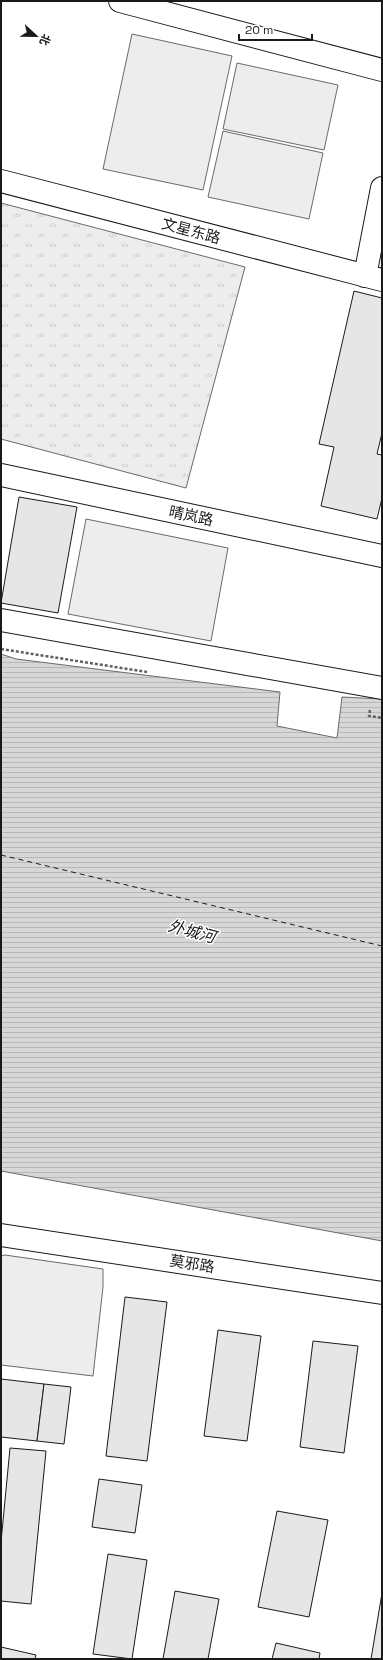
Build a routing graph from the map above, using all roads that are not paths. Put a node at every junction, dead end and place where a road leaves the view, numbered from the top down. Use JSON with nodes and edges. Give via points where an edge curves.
{"nodes":[{"id":1,"x":120,"y":1,"type":"edge"},
{"id":2,"x":382,"y":70,"type":"edge"},
{"id":3,"x":1,"y":182,"type":"edge"},
{"id":4,"x":382,"y":188,"type":"edge"},
{"id":5,"x":373,"y":278,"type":"edge"},
{"id":6,"x":1,"y":475,"type":"edge"},
{"id":7,"x":382,"y":556,"type":"edge"},
{"id":8,"x":1,"y":620,"type":"edge"},
{"id":9,"x":382,"y":688,"type":"edge"},
{"id":10,"x":1,"y":1235,"type":"edge"},
{"id":11,"x":382,"y":1294,"type":"edge"}],
"edges":[{"from":1,"to":2,"type":"main road"},
{"from":3,"to":5,"type":"main road","name":"文星东路"},
{"from":4,"to":5,"type":"main road"},
{"from":6,"to":7,"type":"main road","name":"晴岚路"},
{"from":8,"to":9,"type":"main road"},
{"from":10,"to":11,"type":"main road","name":"莫邪路"}]}
